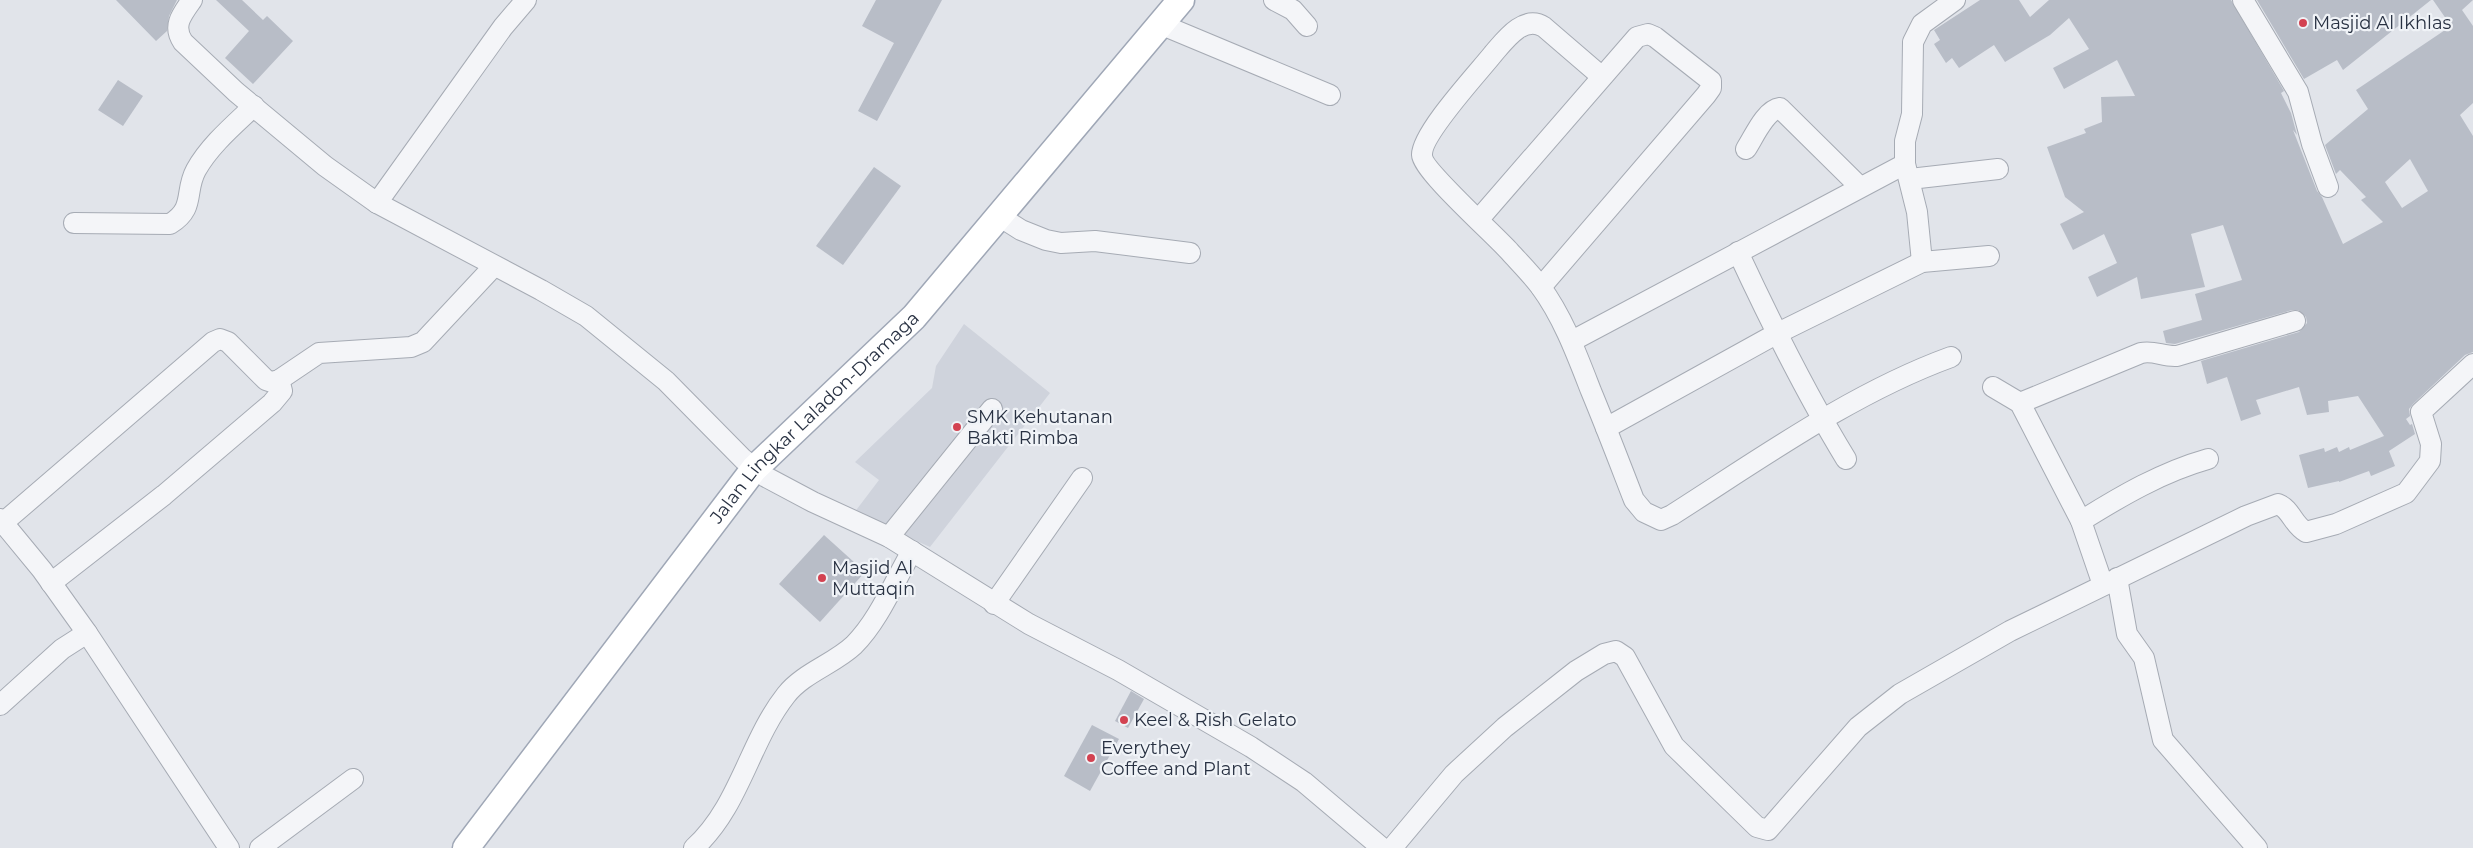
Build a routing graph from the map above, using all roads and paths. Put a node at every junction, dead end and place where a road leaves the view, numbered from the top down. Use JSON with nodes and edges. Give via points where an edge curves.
{"nodes":[{"id":1,"x":192,"y":0,"type":"edge"},
{"id":2,"x":526,"y":0,"type":"edge"},
{"id":3,"x":1181,"y":0,"type":"edge"},
{"id":4,"x":1274,"y":0,"type":"edge"},
{"id":5,"x":1955,"y":0,"type":"edge"},
{"id":6,"x":2243,"y":0,"type":"edge"},
{"id":7,"x":1160,"y":24,"type":"junction"},
{"id":8,"x":1307,"y":26,"type":"dead end"},
{"id":9,"x":1601,"y":76,"type":"junction"},
{"id":10,"x":1330,"y":95,"type":"dead end"},
{"id":11,"x":254,"y":106,"type":"junction"},
{"id":12,"x":1746,"y":149,"type":"dead end"},
{"id":13,"x":1998,"y":169,"type":"dead end"},
{"id":14,"x":1907,"y":171,"type":"junction"},
{"id":15,"x":1860,"y":187,"type":"junction"},
{"id":16,"x":2328,"y":187,"type":"dead end"},
{"id":17,"x":377,"y":203,"type":"junction"},
{"id":18,"x":999,"y":216,"type":"junction"},
{"id":19,"x":1479,"y":219,"type":"junction"},
{"id":20,"x":74,"y":222,"type":"dead end"},
{"id":21,"x":1738,"y":252,"type":"junction"},
{"id":22,"x":1190,"y":254,"type":"dead end"},
{"id":23,"x":1989,"y":256,"type":"dead end"},
{"id":24,"x":1922,"y":262,"type":"junction"},
{"id":25,"x":494,"y":266,"type":"junction"},
{"id":26,"x":1540,"y":287,"type":"junction"},
{"id":27,"x":2295,"y":321,"type":"dead end"},
{"id":28,"x":1776,"y":334,"type":"junction"},
{"id":29,"x":1572,"y":340,"type":"junction"},
{"id":30,"x":1951,"y":357,"type":"dead end"},
{"id":31,"x":2473,"y":364,"type":"edge"},
{"id":32,"x":279,"y":380,"type":"junction"},
{"id":33,"x":1993,"y":387,"type":"dead end"},
{"id":34,"x":2020,"y":403,"type":"junction"},
{"id":35,"x":992,"y":409,"type":"dead end"},
{"id":36,"x":1822,"y":420,"type":"junction"},
{"id":37,"x":1606,"y":428,"type":"junction"},
{"id":38,"x":1846,"y":459,"type":"dead end"},
{"id":39,"x":2208,"y":459,"type":"dead end"},
{"id":40,"x":754,"y":469,"type":"junction"},
{"id":41,"x":1082,"y":478,"type":"dead end"},
{"id":42,"x":2,"y":520,"type":"edge"},
{"id":43,"x":2081,"y":521,"type":"junction"},
{"id":44,"x":889,"y":537,"type":"junction"},
{"id":45,"x":912,"y":550,"type":"junction"},
{"id":46,"x":2110,"y":582,"type":"junction"},
{"id":47,"x":51,"y":583,"type":"junction"},
{"id":48,"x":994,"y":604,"type":"junction"},
{"id":49,"x":87,"y":632,"type":"junction"},
{"id":50,"x":0,"y":705,"type":"edge"},
{"id":51,"x":353,"y":779,"type":"dead end"},
{"id":52,"x":229,"y":848,"type":"edge"},
{"id":53,"x":260,"y":848,"type":"edge"},
{"id":54,"x":466,"y":848,"type":"edge"},
{"id":55,"x":694,"y":848,"type":"edge"},
{"id":56,"x":1382,"y":848,"type":"edge"},
{"id":57,"x":1392,"y":848,"type":"edge"},
{"id":58,"x":2257,"y":848,"type":"edge"}],
"edges":[{"from":1,"to":11,"type":"street","via":[[178,22],[179,37]]},
{"from":2,"to":17,"type":"street","via":[[503,27]]},
{"from":3,"to":7,"type":"main road","name":"Jalan Lingkar Laladon-Dramaga"},
{"from":4,"to":8,"type":"street","via":[[1293,10]]},
{"from":5,"to":14,"type":"street","via":[[1934,13],[1917,31],[1912,56],[1912,114],[1905,141]]},
{"from":6,"to":16,"type":"street","via":[[2296,87]]},
{"from":7,"to":10,"type":"street"},
{"from":7,"to":18,"type":"main road","name":"Jalan Lingkar Laladon-Dramaga"},
{"from":9,"to":19,"type":"street"},
{"from":9,"to":19,"type":"street","via":[[1539,24],[1528,23],[1501,46],[1436,124],[1422,152],[1426,166],[1435,177]]},
{"from":9,"to":26,"type":"street","via":[[1637,37],[1648,34],[1705,74],[1712,84],[1706,95]]},
{"from":11,"to":17,"type":"street","via":[[325,166]]},
{"from":11,"to":20,"type":"street","via":[[228,130],[195,171],[186,211],[170,224]]},
{"from":12,"to":15,"type":"street","via":[[1769,115],[1780,108]]},
{"from":13,"to":14,"type":"street"},
{"from":14,"to":15,"type":"street"},
{"from":14,"to":24,"type":"street","via":[[1917,212]]},
{"from":15,"to":21,"type":"street"},
{"from":17,"to":25,"type":"street"},
{"from":18,"to":22,"type":"street","via":[[1021,230],[1061,243],[1095,241]]},
{"from":18,"to":40,"type":"main road","name":"Jalan Lingkar Laladon-Dramaga","via":[[914,317]]},
{"from":19,"to":26,"type":"street"},
{"from":21,"to":28,"type":"street"},
{"from":21,"to":29,"type":"street"},
{"from":23,"to":24,"type":"street"},
{"from":24,"to":28,"type":"street"},
{"from":25,"to":32,"type":"street","via":[[422,342],[411,347],[319,353]]},
{"from":25,"to":40,"type":"street","via":[[564,302],[598,325],[666,381]]},
{"from":26,"to":29,"type":"street"},
{"from":27,"to":34,"type":"street","via":[[2177,356],[2151,350],[2140,353]]},
{"from":28,"to":36,"type":"street"},
{"from":28,"to":37,"type":"street"},
{"from":29,"to":37,"type":"street"},
{"from":30,"to":36,"type":"street","via":[[1925,366]]},
{"from":31,"to":46,"type":"street","via":[[2421,412],[2430,444],[2430,460],[2406,493],[2336,524],[2306,532],[2297,527],[2285,507],[2278,504],[2246,516]]},
{"from":32,"to":42,"type":"street","via":[[266,380],[224,340],[213,342]]},
{"from":32,"to":47,"type":"street","via":[[282,391],[272,403],[164,495]]},
{"from":33,"to":34,"type":"street"},
{"from":34,"to":43,"type":"street"},
{"from":35,"to":44,"type":"street"},
{"from":36,"to":37,"type":"street","via":[[1661,520],[1644,512],[1634,500]]},
{"from":36,"to":38,"type":"street"},
{"from":39,"to":43,"type":"street","via":[[2180,467],[2119,497]]},
{"from":40,"to":44,"type":"street","via":[[783,487]]},
{"from":40,"to":54,"type":"main road","name":"Jalan Lingkar Laladon-Dramaga"},
{"from":41,"to":48,"type":"street"},
{"from":42,"to":47,"type":"street"},
{"from":43,"to":46,"type":"street"},
{"from":44,"to":45,"type":"street"},
{"from":45,"to":48,"type":"street"},
{"from":45,"to":55,"type":"street","via":[[862,635],[844,653],[787,694],[769,722],[729,804],[714,828]]},
{"from":46,"to":57,"type":"street","via":[[2010,631],[1900,694],[1858,727],[1768,830],[1757,827],[1674,746],[1625,657],[1616,651],[1604,654],[1576,671],[1505,727],[1454,774]]},
{"from":46,"to":58,"type":"street","via":[[2127,634],[2144,658],[2163,740]]},
{"from":47,"to":49,"type":"street"},
{"from":48,"to":56,"type":"street","via":[[1140,682],[1289,771]]},
{"from":49,"to":50,"type":"street","via":[[62,649]]},
{"from":49,"to":52,"type":"street"},
{"from":51,"to":53,"type":"street"}]}
